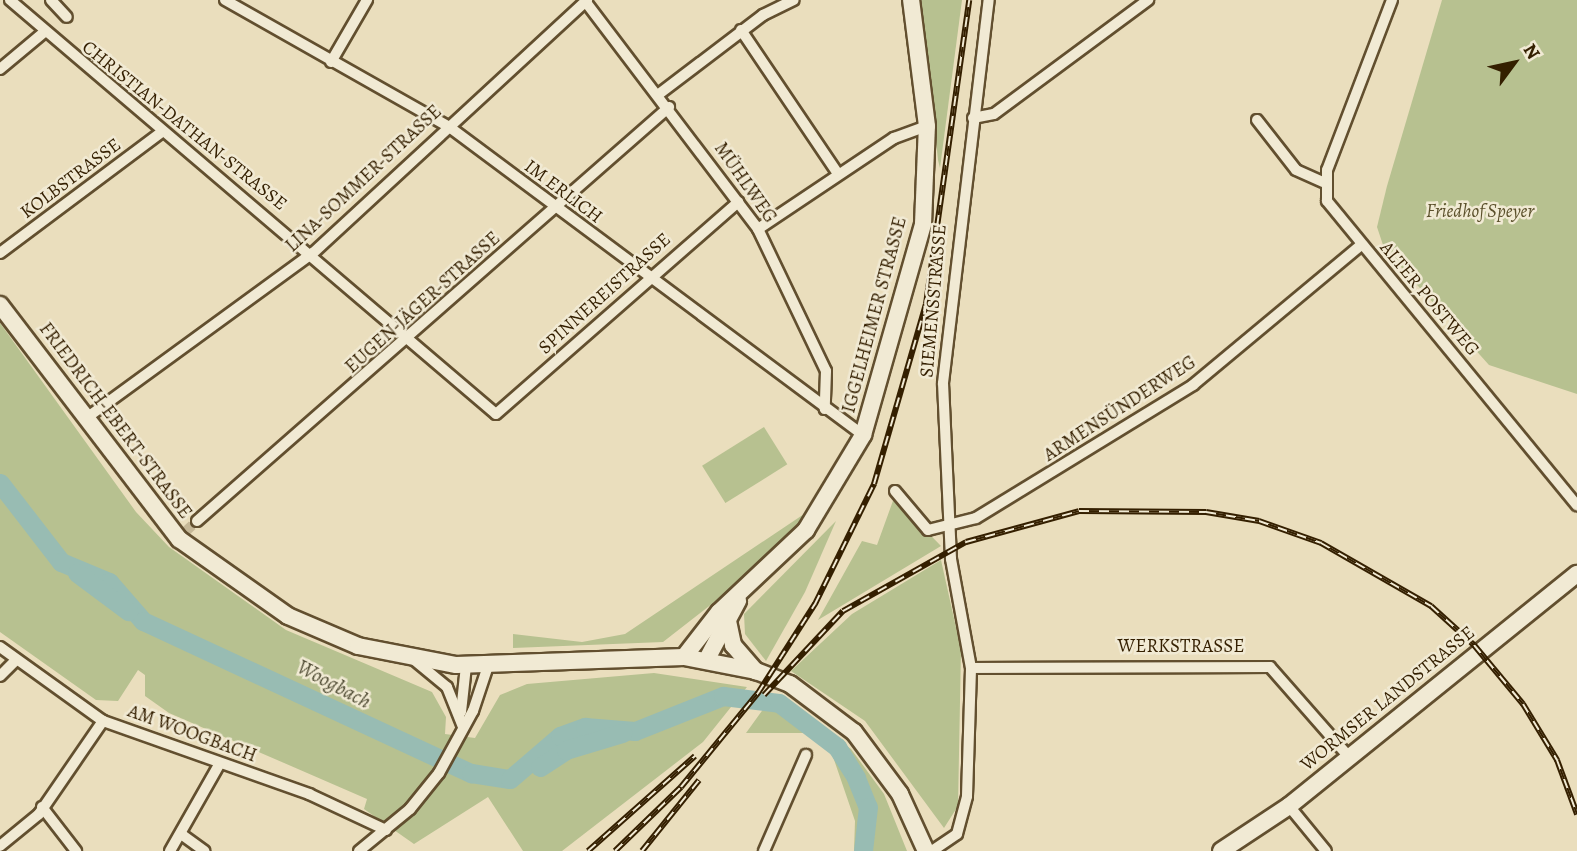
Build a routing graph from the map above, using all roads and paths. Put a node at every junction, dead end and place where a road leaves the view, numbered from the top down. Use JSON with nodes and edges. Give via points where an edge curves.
{"nodes":[{"id":1,"x":10,"y":0,"type":"edge"},
{"id":2,"x":51,"y":0,"type":"edge"},
{"id":3,"x":225,"y":0,"type":"edge"},
{"id":4,"x":367,"y":0,"type":"edge"},
{"id":5,"x":794,"y":0,"type":"edge"},
{"id":6,"x":911,"y":0,"type":"edge"},
{"id":7,"x":989,"y":0,"type":"edge"},
{"id":8,"x":1148,"y":0,"type":"edge"},
{"id":9,"x":1392,"y":0,"type":"edge"},
{"id":10,"x":586,"y":1,"type":"edge"},
{"id":11,"x":66,"y":17,"type":"dead end"},
{"id":12,"x":741,"y":30,"type":"junction"},
{"id":13,"x":43,"y":33,"type":"junction"},
{"id":14,"x":331,"y":62,"type":"junction"},
{"id":15,"x":0,"y":69,"type":"edge"},
{"id":16,"x":659,"y":94,"type":"junction"},
{"id":17,"x":669,"y":107,"type":"junction"},
{"id":18,"x":973,"y":118,"type":"junction"},
{"id":19,"x":1257,"y":120,"type":"dead end"},
{"id":20,"x":448,"y":125,"type":"junction"},
{"id":21,"x":927,"y":126,"type":"junction"},
{"id":22,"x":162,"y":132,"type":"junction"},
{"id":23,"x":838,"y":174,"type":"junction"},
{"id":24,"x":1323,"y":183,"type":"junction"},
{"id":25,"x":738,"y":202,"type":"junction"},
{"id":26,"x":554,"y":208,"type":"junction"},
{"id":27,"x":758,"y":229,"type":"junction"},
{"id":28,"x":1361,"y":245,"type":"junction"},
{"id":29,"x":0,"y":253,"type":"edge"},
{"id":30,"x":313,"y":253,"type":"junction"},
{"id":31,"x":647,"y":278,"type":"junction"},
{"id":32,"x":0,"y":305,"type":"edge"},
{"id":33,"x":410,"y":340,"type":"junction"},
{"id":34,"x":825,"y":409,"type":"junction"},
{"id":35,"x":496,"y":414,"type":"joint"},
{"id":36,"x":85,"y":419,"type":"junction"},
{"id":37,"x":863,"y":435,"type":"junction"},
{"id":38,"x":895,"y":491,"type":"dead end"},
{"id":39,"x":1577,"y":505,"type":"edge"},
{"id":40,"x":197,"y":521,"type":"tunnel mouth"},
{"id":41,"x":950,"y":530,"type":"junction"},
{"id":42,"x":1577,"y":574,"type":"edge"},
{"id":43,"x":740,"y":599,"type":"junction"},
{"id":44,"x":729,"y":621,"type":"junction"},
{"id":45,"x":0,"y":647,"type":"edge"},
{"id":46,"x":684,"y":657,"type":"junction"},
{"id":47,"x":410,"y":658,"type":"junction"},
{"id":48,"x":706,"y":659,"type":"junction"},
{"id":49,"x":14,"y":662,"type":"junction"},
{"id":50,"x":466,"y":666,"type":"junction"},
{"id":51,"x":487,"y":668,"type":"junction"},
{"id":52,"x":971,"y":668,"type":"junction"},
{"id":53,"x":756,"y":671,"type":"junction"},
{"id":54,"x":0,"y":676,"type":"edge"},
{"id":55,"x":461,"y":715,"type":"junction"},
{"id":56,"x":103,"y":722,"type":"junction"},
{"id":57,"x":462,"y":731,"type":"junction"},
{"id":58,"x":806,"y":755,"type":"dead end"},
{"id":59,"x":1349,"y":757,"type":"junction"},
{"id":60,"x":220,"y":763,"type":"junction"},
{"id":61,"x":1289,"y":806,"type":"junction"},
{"id":62,"x":42,"y":807,"type":"junction"},
{"id":63,"x":386,"y":830,"type":"junction"},
{"id":64,"x":181,"y":834,"type":"junction"},
{"id":65,"x":0,"y":846,"type":"edge"},
{"id":66,"x":1320,"y":849,"type":"edge"},
{"id":67,"x":76,"y":851,"type":"edge"},
{"id":68,"x":170,"y":851,"type":"edge"},
{"id":69,"x":204,"y":851,"type":"edge"},
{"id":70,"x":359,"y":851,"type":"edge"},
{"id":71,"x":764,"y":851,"type":"edge"},
{"id":72,"x":926,"y":851,"type":"edge"},
{"id":73,"x":932,"y":851,"type":"edge"},
{"id":74,"x":1221,"y":851,"type":"edge"}],
"edges":[{"from":1,"to":13,"type":"street","name":"CHRISTIAN-DATHAN-STRASSE"},
{"from":2,"to":11,"type":"street"},
{"from":3,"to":14,"type":"street","name":"IM ERLICH"},
{"from":4,"to":14,"type":"street"},
{"from":5,"to":12,"type":"street"},
{"from":6,"to":21,"type":"main road","name":"IGGELHEIMER STRASSE"},
{"from":7,"to":18,"type":"street","name":"SIEMENSSTRASSE"},
{"from":8,"to":18,"type":"street","via":[[994,114]]},
{"from":9,"to":24,"type":"street"},
{"from":10,"to":16,"type":"street","name":"MÜHLWEG"},
{"from":10,"to":20,"type":"street","name":"LINA-SOMMER-STRASSE"},
{"from":12,"to":16,"type":"street"},
{"from":12,"to":23,"type":"street"},
{"from":13,"to":15,"type":"street"},
{"from":13,"to":22,"type":"street","name":"CHRISTIAN-DATHAN-STRASSE"},
{"from":14,"to":20,"type":"street","name":"IM ERLICH"},
{"from":16,"to":17,"type":"street","name":"MÜHLWEG"},
{"from":17,"to":25,"type":"street","name":"MÜHLWEG"},
{"from":17,"to":26,"type":"street","name":"EUGEN-JÄGER-STRASSE"},
{"from":18,"to":41,"type":"street","name":"SIEMENSSTRASSE","via":[[944,351]]},
{"from":19,"to":24,"type":"street","via":[[1296,170]]},
{"from":20,"to":26,"type":"street","name":"IM ERLICH"},
{"from":20,"to":30,"type":"street","name":"LINA-SOMMER-STRASSE"},
{"from":21,"to":23,"type":"street","via":[[907,130]]},
{"from":21,"to":37,"type":"main road","name":"IGGELHEIMER STRASSE","via":[[923,225]]},
{"from":22,"to":29,"type":"street","name":"KOLBSTRASSE"},
{"from":22,"to":30,"type":"street","name":"CHRISTIAN-DATHAN-STRASSE"},
{"from":23,"to":27,"type":"street"},
{"from":24,"to":28,"type":"street","name":"ALTER POSTWEG","via":[[1327,201]]},
{"from":25,"to":27,"type":"street","name":"MÜHLWEG"},
{"from":25,"to":31,"type":"street","name":"SPINNEREISTRASSE"},
{"from":26,"to":31,"type":"street","name":"IM ERLICH"},
{"from":26,"to":33,"type":"street","name":"EUGEN-JÄGER-STRASSE"},
{"from":27,"to":34,"type":"street","name":"MÜHLWEG","via":[[826,371]]},
{"from":28,"to":39,"type":"street","name":"ALTER POSTWEG"},
{"from":28,"to":41,"type":"street","name":"ARMENSÜNDERWEG","via":[[1173,399]]},
{"from":30,"to":33,"type":"street","name":"CHRISTIAN-DATHAN-STRASSE"},
{"from":30,"to":36,"type":"street","name":"LINA-SOMMER-STRASSE"},
{"from":31,"to":34,"type":"street","name":"IM ERLICH"},
{"from":31,"to":35,"type":"street","name":"SPINNEREISTRASSE"},
{"from":32,"to":36,"type":"main road","name":"FRIEDRICH-EBERT-STRASSE"},
{"from":33,"to":35,"type":"street","name":"CHRISTIAN-DATHAN-STRASSE"},
{"from":33,"to":40,"type":"street","name":"EUGEN-JÄGER-STRASSE"},
{"from":34,"to":37,"type":"street","name":"IM ERLICH"},
{"from":36,"to":47,"type":"main road","name":"FRIEDRICH-EBERT-STRASSE","via":[[182,535],[288,616],[358,646]]},
{"from":37,"to":43,"type":"main road","name":"IGGELHEIMER STRASSE","via":[[806,530]]},
{"from":38,"to":41,"type":"street","via":[[928,530]]},
{"from":41,"to":52,"type":"street","name":"SIEMENSSTRASSE"},
{"from":42,"to":59,"type":"main road","name":"WORMSER LANDSTRASSE"},
{"from":43,"to":44,"type":"main road","name":"IGGELHEIMER STRASSE"},
{"from":43,"to":46,"type":"main road","name":"IGGELHEIMER STRASSE","via":[[719,612]]},
{"from":44,"to":48,"type":"main road","name":"IGGELHEIMER STRASSE"},
{"from":44,"to":53,"type":"main road","via":[[733,645]]},
{"from":45,"to":49,"type":"street","name":"AM WOOGBACH"},
{"from":46,"to":48,"type":"main road","name":"FRIEDRICH-EBERT-STRASSE"},
{"from":46,"to":51,"type":"main road","name":"FRIEDRICH-EBERT-STRASSE"},
{"from":47,"to":50,"type":"main road","name":"FRIEDRICH-EBERT-STRASSE"},
{"from":47,"to":55,"type":"street","via":[[447,687]]},
{"from":48,"to":53,"type":"main road","name":"FRIEDRICH-EBERT-STRASSE"},
{"from":49,"to":54,"type":"street"},
{"from":49,"to":56,"type":"street","name":"AM WOOGBACH"},
{"from":50,"to":51,"type":"main road","name":"FRIEDRICH-EBERT-STRASSE"},
{"from":50,"to":55,"type":"street"},
{"from":51,"to":57,"type":"street"},
{"from":52,"to":59,"type":"street","name":"WERKSTRASSE","via":[[1270,667]]},
{"from":52,"to":73,"type":"street","name":"SIEMENSSTRASSE","via":[[964,814],[957,834]]},
{"from":53,"to":72,"type":"main road","name":"FRIEDRICH-EBERT-STRASSE","via":[[790,684],[854,732],[901,794]]},
{"from":55,"to":57,"type":"street"},
{"from":56,"to":60,"type":"street","name":"AM WOOGBACH"},
{"from":56,"to":62,"type":"street"},
{"from":57,"to":63,"type":"street","via":[[439,773]]},
{"from":58,"to":71,"type":"street"},
{"from":59,"to":61,"type":"main road","name":"WORMSER LANDSTRASSE"},
{"from":60,"to":63,"type":"street","name":"AM WOOGBACH"},
{"from":60,"to":64,"type":"street"},
{"from":61,"to":66,"type":"street"},
{"from":61,"to":74,"type":"main road","name":"WORMSER LANDSTRASSE"},
{"from":62,"to":65,"type":"street"},
{"from":62,"to":67,"type":"street"},
{"from":63,"to":70,"type":"street"},
{"from":64,"to":68,"type":"street"},
{"from":64,"to":69,"type":"street"}]}
